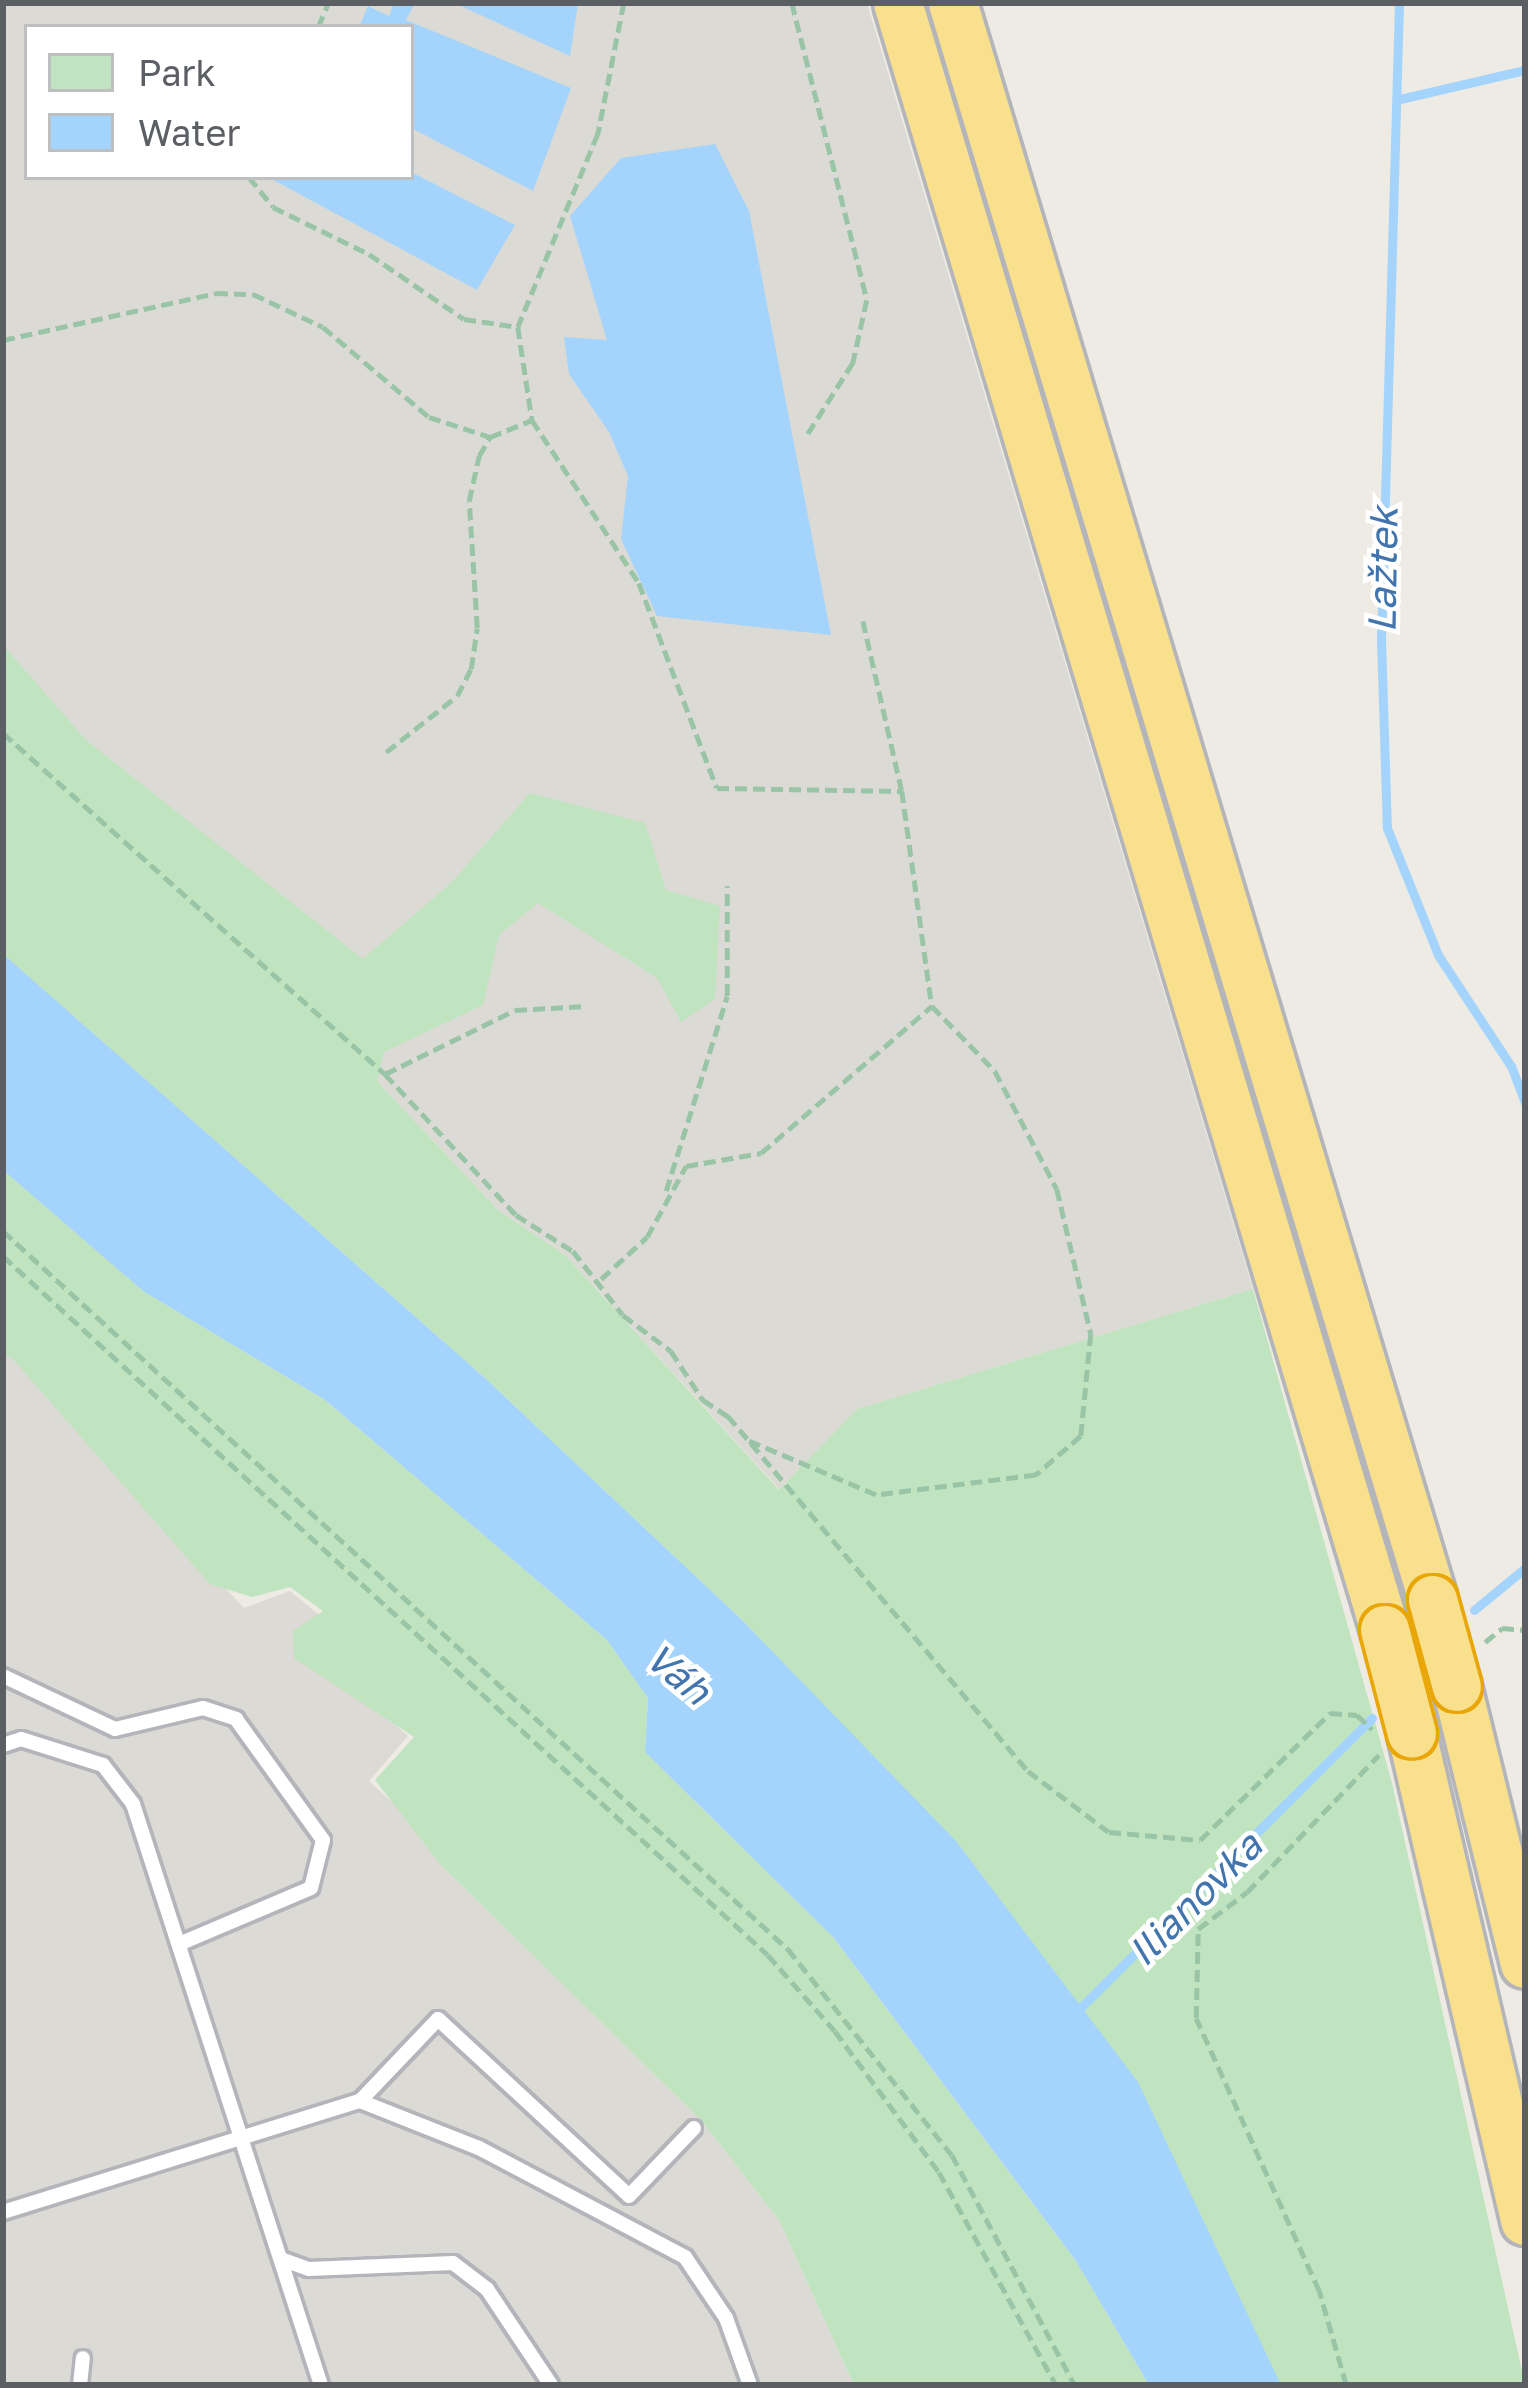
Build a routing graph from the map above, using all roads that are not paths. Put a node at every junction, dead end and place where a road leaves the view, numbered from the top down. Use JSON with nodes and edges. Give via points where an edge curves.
{"nodes":[{"id":1,"x":898,"y":3,"type":"edge"},
{"id":2,"x":953,"y":3,"type":"edge"},
{"id":3,"x":3,"y":1676,"type":"edge"},
{"id":4,"x":3,"y":1745,"type":"edge"},
{"id":5,"x":179,"y":1944,"type":"junction"},
{"id":6,"x":1525,"y":1964,"type":"edge"},
{"id":7,"x":360,"y":2101,"type":"junction"},
{"id":8,"x":694,"y":2128,"type":"dead end"},
{"id":9,"x":242,"y":2137,"type":"junction"},
{"id":10,"x":3,"y":2212,"type":"edge"},
{"id":11,"x":1525,"y":2221,"type":"edge"},
{"id":12,"x":280,"y":2259,"type":"junction"},
{"id":13,"x":83,"y":2359,"type":"dead end"},
{"id":14,"x":80,"y":2385,"type":"edge"},
{"id":15,"x":321,"y":2385,"type":"edge"},
{"id":16,"x":551,"y":2385,"type":"edge"},
{"id":17,"x":750,"y":2385,"type":"edge"}],
"edges":[{"from":1,"to":11,"type":"highway","bridge":true,"via":[[1385,1630],[1391,1739]]},
{"from":2,"to":6,"type":"highway","bridge":true,"via":[[1433,1600],[1468,1666]]},
{"from":3,"to":5,"type":"lane","via":[[115,1730],[202,1708],[236,1719],[323,1840],[311,1888]]},
{"from":4,"to":5,"type":"lane","via":[[21,1739],[103,1765],[134,1804]]},
{"from":5,"to":9,"type":"lane"},
{"from":7,"to":8,"type":"lane","via":[[438,2019],[629,2196]]},
{"from":7,"to":9,"type":"lane"},
{"from":7,"to":17,"type":"lane","via":[[479,2149],[685,2257],[726,2318]]},
{"from":9,"to":10,"type":"lane"},
{"from":9,"to":12,"type":"lane"},
{"from":12,"to":15,"type":"lane"},
{"from":12,"to":16,"type":"lane","via":[[309,2269],[453,2263],[487,2289]]},
{"from":13,"to":14,"type":"lane"}]}
